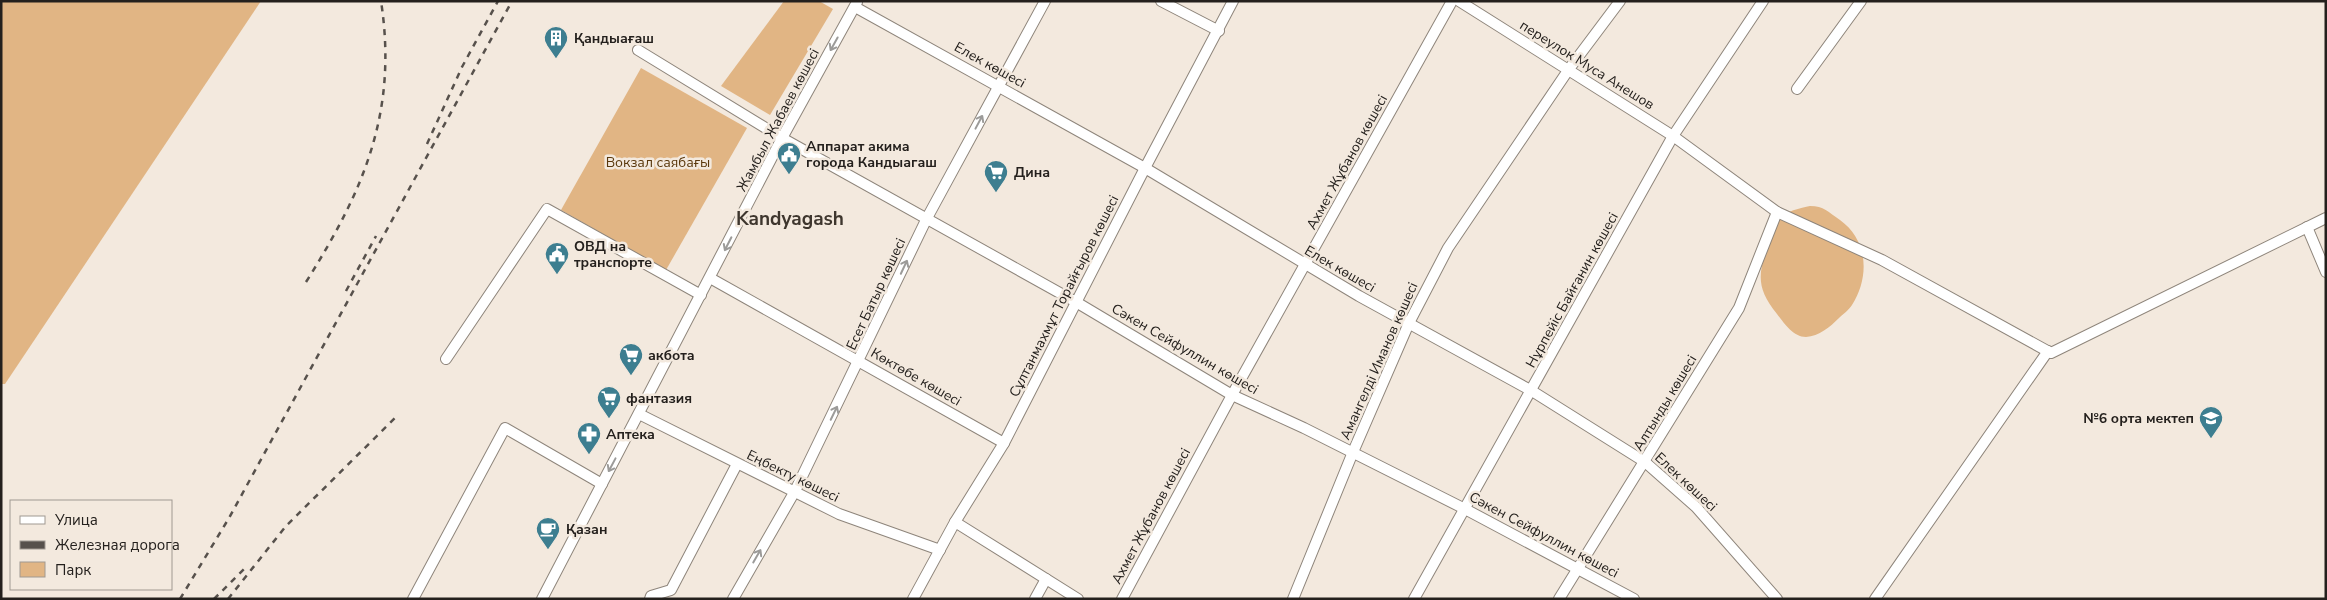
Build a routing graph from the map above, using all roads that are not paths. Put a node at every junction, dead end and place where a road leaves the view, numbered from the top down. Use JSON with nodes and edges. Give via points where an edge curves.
{"nodes":[{"id":1,"x":1045,"y":1,"type":"edge"},
{"id":2,"x":1161,"y":1,"type":"edge"},
{"id":3,"x":1234,"y":1,"type":"edge"},
{"id":4,"x":1452,"y":1,"type":"edge"},
{"id":5,"x":1460,"y":1,"type":"edge"},
{"id":6,"x":1620,"y":1,"type":"edge"},
{"id":7,"x":1764,"y":1,"type":"edge"},
{"id":8,"x":1861,"y":1,"type":"edge"},
{"id":9,"x":856,"y":4,"type":"edge"},
{"id":10,"x":1219,"y":31,"type":"junction"},
{"id":11,"x":638,"y":50,"type":"dead end"},
{"id":12,"x":1569,"y":69,"type":"junction"},
{"id":13,"x":999,"y":86,"type":"junction"},
{"id":14,"x":1797,"y":89,"type":"dead end"},
{"id":15,"x":1674,"y":136,"type":"junction"},
{"id":16,"x":782,"y":138,"type":"junction"},
{"id":17,"x":1145,"y":168,"type":"junction"},
{"id":18,"x":1777,"y":212,"type":"junction"},
{"id":19,"x":927,"y":218,"type":"junction"},
{"id":20,"x":2326,"y":218,"type":"edge"},
{"id":21,"x":2307,"y":227,"type":"junction"},
{"id":22,"x":1306,"y":265,"type":"junction"},
{"id":23,"x":2326,"y":272,"type":"edge"},
{"id":24,"x":710,"y":278,"type":"junction"},
{"id":25,"x":701,"y":295,"type":"junction"},
{"id":26,"x":1076,"y":302,"type":"junction"},
{"id":27,"x":1409,"y":323,"type":"junction"},
{"id":28,"x":2048,"y":351,"type":"junction"},
{"id":29,"x":446,"y":359,"type":"dead end"},
{"id":30,"x":860,"y":361,"type":"junction"},
{"id":31,"x":1532,"y":391,"type":"junction"},
{"id":32,"x":1232,"y":395,"type":"junction"},
{"id":33,"x":639,"y":414,"type":"junction"},
{"id":34,"x":1004,"y":443,"type":"junction"},
{"id":35,"x":1353,"y":452,"type":"junction"},
{"id":36,"x":1645,"y":462,"type":"junction"},
{"id":37,"x":737,"y":464,"type":"junction"},
{"id":38,"x":602,"y":484,"type":"junction"},
{"id":39,"x":795,"y":491,"type":"junction"},
{"id":40,"x":1466,"y":509,"type":"junction"},
{"id":41,"x":955,"y":522,"type":"junction"},
{"id":42,"x":940,"y":550,"type":"junction"},
{"id":43,"x":1579,"y":570,"type":"junction"},
{"id":44,"x":1046,"y":579,"type":"junction"},
{"id":45,"x":413,"y":599,"type":"edge"},
{"id":46,"x":542,"y":599,"type":"edge"},
{"id":47,"x":650,"y":599,"type":"edge"},
{"id":48,"x":733,"y":599,"type":"edge"},
{"id":49,"x":913,"y":599,"type":"edge"},
{"id":50,"x":1035,"y":599,"type":"edge"},
{"id":51,"x":1078,"y":599,"type":"edge"},
{"id":52,"x":1122,"y":599,"type":"edge"},
{"id":53,"x":1293,"y":599,"type":"edge"},
{"id":54,"x":1414,"y":599,"type":"edge"},
{"id":55,"x":1559,"y":599,"type":"edge"},
{"id":56,"x":1634,"y":599,"type":"edge"},
{"id":57,"x":1777,"y":599,"type":"edge"},
{"id":58,"x":1875,"y":599,"type":"edge"}],
"edges":[{"from":1,"to":13,"type":"street","name":"Есет Батыр көшесі"},
{"from":2,"to":10,"type":"street"},
{"from":3,"to":10,"type":"street","name":"Сұлтанмахмұт Торайғыров көшесі"},
{"from":4,"to":22,"type":"street","name":"Ахмет Жұбанов көшесі"},
{"from":5,"to":12,"type":"street","name":"переулок Муса Анешов"},
{"from":6,"to":12,"type":"street","name":"Амангелді Иманов көшесі"},
{"from":7,"to":15,"type":"street","name":"Нұрпейіс Байғанин көшесі"},
{"from":8,"to":14,"type":"street"},
{"from":9,"to":13,"type":"street","name":"Елек көшесі"},
{"from":9,"to":16,"type":"street","name":"Жамбыл Жабаев көшесі","one_way":true},
{"from":10,"to":17,"type":"street","name":"Сұлтанмахмұт Торайғыров көшесі"},
{"from":11,"to":16,"type":"street","name":"Сәкен Сейфуллин көшесі"},
{"from":12,"to":15,"type":"street","name":"переулок Муса Анешов"},
{"from":12,"to":27,"type":"street","name":"Амангелді Иманов көшесі","via":[[1448,248]]},
{"from":13,"to":17,"type":"street","name":"Елек көшесі"},
{"from":19,"to":13,"type":"street","name":"Есет Батыр көшесі","one_way":true},
{"from":15,"to":18,"type":"street","name":"переулок Муса Анешов"},
{"from":15,"to":31,"type":"street","name":"Нұрпейіс Байғанин көшесі"},
{"from":16,"to":19,"type":"street","name":"Сәкен Сейфуллин көшесі"},
{"from":16,"to":24,"type":"street","name":"Жамбыл Жабаев көшесі","one_way":true},
{"from":17,"to":22,"type":"street","name":"Елек көшесі"},
{"from":17,"to":26,"type":"street","name":"Сұлтанмахмұт Торайғыров көшесі"},
{"from":18,"to":28,"type":"street","name":"переулок Муса Анешов","via":[[1882,260]]},
{"from":18,"to":36,"type":"street","name":"Алтынды көшесі","via":[[1739,308]]},
{"from":19,"to":26,"type":"street","name":"Сәкен Сейфуллин көшесі"},
{"from":30,"to":19,"type":"street","name":"Есет Батыр көшесі","one_way":true},
{"from":20,"to":21,"type":"street"},
{"from":21,"to":23,"type":"street"},
{"from":21,"to":28,"type":"street","via":[[2051,353]]},
{"from":22,"to":27,"type":"street","name":"Елек көшесі"},
{"from":22,"to":32,"type":"street","name":"Ахмет Жұбанов көшесі"},
{"from":24,"to":25,"type":"street","name":"Жамбыл Жабаев көшесі"},
{"from":24,"to":30,"type":"street","name":"Көктөбе көшесі"},
{"from":25,"to":29,"type":"street","via":[[547,209]]},
{"from":25,"to":33,"type":"street","name":"Жамбыл Жабаев көшесі"},
{"from":26,"to":32,"type":"street","name":"Сәкен Сейфуллин көшесі"},
{"from":26,"to":34,"type":"street","name":"Сұлтанмахмұт Торайғыров көшесі"},
{"from":27,"to":31,"type":"street","name":"Елек көшесі"},
{"from":27,"to":35,"type":"street","name":"Амангелді Иманов көшесі"},
{"from":28,"to":58,"type":"street"},
{"from":30,"to":34,"type":"street","name":"Көктөбе көшесі"},
{"from":39,"to":30,"type":"street","name":"Есет Батыр көшесі","one_way":true},
{"from":31,"to":36,"type":"street","name":"Елек көшесі"},
{"from":31,"to":40,"type":"street","name":"Нұрпейіс Байғанин көшесі"},
{"from":32,"to":35,"type":"street","name":"Сәкен Сейфуллин көшесі"},
{"from":32,"to":52,"type":"street","name":"Ахмет Жұбанов көшесі"},
{"from":33,"to":37,"type":"street","name":"Еңбекту көшесі"},
{"from":33,"to":38,"type":"street","name":"Жамбыл Жабаев көшесі","one_way":true},
{"from":34,"to":41,"type":"street","name":"Сұлтанмахмұт Торайғыров көшесі"},
{"from":35,"to":40,"type":"street","name":"Сәкен Сейфуллин көшесі"},
{"from":35,"to":53,"type":"street","name":"Амангелді Иманов көшесі"},
{"from":36,"to":43,"type":"street","name":"Алтынды көшесі"},
{"from":36,"to":57,"type":"street","name":"Елек көшесі","via":[[1696,507]]},
{"from":37,"to":39,"type":"street","name":"Еңбекту көшесі"},
{"from":37,"to":47,"type":"street","via":[[671,590]]},
{"from":38,"to":45,"type":"street","via":[[505,428]]},
{"from":38,"to":46,"type":"street","name":"Жамбыл Жабаев көшесі"},
{"from":39,"to":42,"type":"street","name":"Еңбекту көшесі","via":[[839,514]]},
{"from":48,"to":39,"type":"street","name":"Есет Батыр көшесі","one_way":true},
{"from":40,"to":43,"type":"street","name":"Сәкен Сейфуллин көшесі"},
{"from":40,"to":54,"type":"street","name":"Нұрпейіс Байғанин көшесі"},
{"from":41,"to":42,"type":"street","name":"Сұлтанмахмұт Торайғыров көшесі"},
{"from":41,"to":44,"type":"street"},
{"from":42,"to":49,"type":"street","name":"Сұлтанмахмұт Торайғыров көшесі"},
{"from":43,"to":55,"type":"street","name":"Алтынды көшесі"},
{"from":43,"to":56,"type":"street","name":"Сәкен Сейфуллин көшесі"},
{"from":44,"to":50,"type":"street"},
{"from":44,"to":51,"type":"street"}]}
